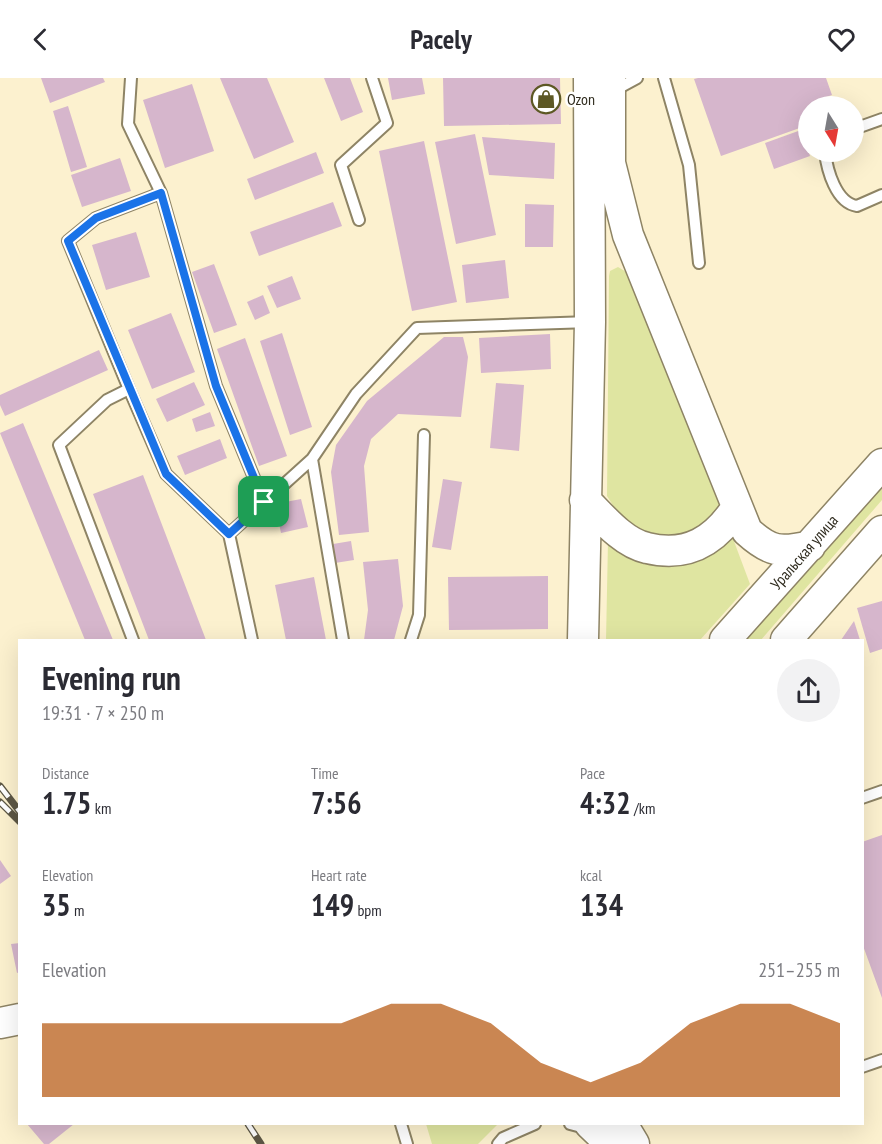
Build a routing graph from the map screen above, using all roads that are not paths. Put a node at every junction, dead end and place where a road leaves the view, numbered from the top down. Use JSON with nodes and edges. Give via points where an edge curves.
{"nodes":[{"id":1,"x":132,"y":78,"type":"edge"},
{"id":2,"x":372,"y":78,"type":"edge"},
{"id":3,"x":637,"y":78,"type":"edge"},
{"id":4,"x":664,"y":78,"type":"edge"},
{"id":5,"x":603,"y":83,"type":"edge"},
{"id":6,"x":882,"y":119,"type":"edge"},
{"id":7,"x":864,"y":125,"type":"edge"},
{"id":8,"x":599,"y":142,"type":"junction"},
{"id":9,"x":828,"y":162,"type":"edge"},
{"id":10,"x":161,"y":193,"type":"junction"},
{"id":11,"x":882,"y":195,"type":"edge"},
{"id":12,"x":359,"y":220,"type":"dead end"},
{"id":13,"x":699,"y":263,"type":"dead end"},
{"id":14,"x":590,"y":322,"type":"junction"},
{"id":15,"x":129,"y":388,"type":"junction"},
{"id":16,"x":424,"y":435,"type":"dead end"},
{"id":17,"x":312,"y":459,"type":"junction"},
{"id":18,"x":882,"y":464,"type":"edge"},
{"id":19,"x":585,"y":500,"type":"junction"},
{"id":20,"x":264,"y":502,"type":"junction"},
{"id":21,"x":736,"y":507,"type":"junction"},
{"id":22,"x":882,"y":531,"type":"edge"},
{"id":23,"x":229,"y":534,"type":"junction"},
{"id":24,"x":810,"y":546,"type":"junction"},
{"id":25,"x":133,"y":639,"type":"edge"},
{"id":26,"x":252,"y":639,"type":"edge"},
{"id":27,"x":343,"y":639,"type":"edge"},
{"id":28,"x":411,"y":639,"type":"edge"},
{"id":29,"x":583,"y":639,"type":"edge"},
{"id":30,"x":726,"y":639,"type":"edge"},
{"id":31,"x":787,"y":639,"type":"edge"},
{"id":32,"x":882,"y":791,"type":"edge"},
{"id":33,"x":864,"y":797,"type":"edge"},
{"id":34,"x":18,"y":1012,"type":"edge"},
{"id":35,"x":0,"y":1016,"type":"edge"},
{"id":36,"x":18,"y":1019,"type":"edge"},
{"id":37,"x":0,"y":1023,"type":"edge"},
{"id":38,"x":882,"y":1060,"type":"edge"},
{"id":39,"x":864,"y":1066,"type":"edge"},
{"id":40,"x":401,"y":1125,"type":"edge"},
{"id":41,"x":533,"y":1125,"type":"edge"},
{"id":42,"x":575,"y":1125,"type":"edge"},
{"id":43,"x":605,"y":1131,"type":"edge"},
{"id":44,"x":407,"y":1144,"type":"edge"},
{"id":45,"x":498,"y":1144,"type":"edge"},
{"id":46,"x":633,"y":1144,"type":"edge"}],
"edges":[{"from":1,"to":10,"type":"lane","via":[[128,124]]},
{"from":2,"to":12,"type":"lane","via":[[387,123],[341,165]]},
{"from":3,"to":5,"type":"lane"},
{"from":4,"to":13,"type":"lane","via":[[689,165]]},
{"from":5,"to":8,"type":"main road"},
{"from":6,"to":7,"type":"lane"},
{"from":8,"to":14,"type":"main road"},
{"from":8,"to":21,"type":"main road","via":[[610,163],[628,236]]},
{"from":9,"to":11,"type":"lane","via":[[844,202],[857,206]]},
{"from":10,"to":15,"type":"lane","via":[[96,218],[68,241]]},
{"from":10,"to":20,"type":"lane","via":[[216,386]]},
{"from":14,"to":17,"type":"lane","via":[[417,328],[356,394]]},
{"from":14,"to":19,"type":"main road"},
{"from":15,"to":23,"type":"lane","via":[[166,474]]},
{"from":15,"to":25,"type":"lane","via":[[106,400],[59,445]]},
{"from":16,"to":28,"type":"lane","via":[[419,615]]},
{"from":17,"to":20,"type":"lane"},
{"from":17,"to":27,"type":"lane"},
{"from":18,"to":24,"type":"main road","name":"Уральская улица"},
{"from":19,"to":21,"type":"main road","via":[[616,530],[646,548],[676,550],[705,543],[724,526]]},
{"from":19,"to":29,"type":"main road"},
{"from":20,"to":23,"type":"lane"},
{"from":21,"to":24,"type":"main road","via":[[747,531],[762,546],[784,552]]},
{"from":22,"to":31,"type":"main road"},
{"from":23,"to":26,"type":"lane"},
{"from":24,"to":30,"type":"main road","name":"Уральская улица"},
{"from":32,"to":33,"type":"lane"},
{"from":34,"to":35,"type":"main road"},
{"from":36,"to":37,"type":"main road"},
{"from":38,"to":39,"type":"lane"},
{"from":40,"to":44,"type":"lane"},
{"from":41,"to":45,"type":"lane"},
{"from":42,"to":43,"type":"lane"},
{"from":43,"to":46,"type":"main road"}]}
